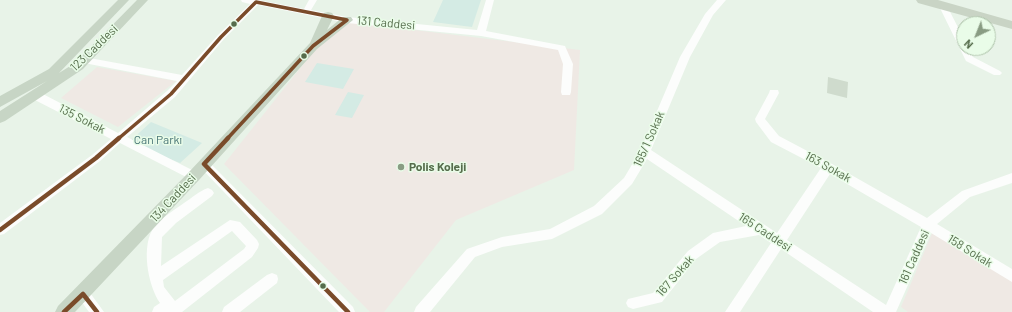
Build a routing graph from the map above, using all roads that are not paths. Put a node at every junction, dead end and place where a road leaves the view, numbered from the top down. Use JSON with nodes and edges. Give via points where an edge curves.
{"nodes":[{"id":1,"x":124,"y":0,"type":"edge"},
{"id":2,"x":143,"y":0,"type":"edge"},
{"id":3,"x":244,"y":0,"type":"edge"},
{"id":4,"x":313,"y":0,"type":"edge"},
{"id":5,"x":490,"y":0,"type":"edge"},
{"id":6,"x":722,"y":0,"type":"edge"},
{"id":7,"x":923,"y":0,"type":"edge"},
{"id":8,"x":256,"y":2,"type":"junction"},
{"id":9,"x":948,"y":3,"type":"edge"},
{"id":10,"x":306,"y":12,"type":"junction"},
{"id":11,"x":328,"y":16,"type":"junction"},
{"id":12,"x":1012,"y":16,"type":"edge"},
{"id":13,"x":347,"y":20,"type":"junction"},
{"id":14,"x":1012,"y":26,"type":"edge"},
{"id":15,"x":481,"y":33,"type":"junction"},
{"id":16,"x":313,"y":46,"type":"junction"},
{"id":17,"x":84,"y":60,"type":"junction"},
{"id":18,"x":997,"y":73,"type":"dead end"},
{"id":19,"x":184,"y":79,"type":"junction"},
{"id":20,"x":566,"y":92,"type":"dead end"},
{"id":21,"x":774,"y":92,"type":"dead end"},
{"id":22,"x":35,"y":95,"type":"junction"},
{"id":23,"x":0,"y":102,"type":"edge"},
{"id":24,"x":0,"y":118,"type":"edge"},
{"id":25,"x":119,"y":139,"type":"junction"},
{"id":26,"x":645,"y":152,"type":"junction"},
{"id":27,"x":828,"y":166,"type":"junction"},
{"id":28,"x":199,"y":170,"type":"junction"},
{"id":29,"x":1012,"y":178,"type":"edge"},
{"id":30,"x":208,"y":193,"type":"dead end"},
{"id":31,"x":928,"y":225,"type":"junction"},
{"id":32,"x":760,"y":229,"type":"junction"},
{"id":33,"x":0,"y":230,"type":"edge"},
{"id":34,"x":779,"y":241,"type":"junction"},
{"id":35,"x":156,"y":276,"type":"junction"},
{"id":36,"x":1012,"y":276,"type":"edge"},
{"id":37,"x":272,"y":279,"type":"dead end"},
{"id":38,"x":82,"y":294,"type":"junction"},
{"id":39,"x":634,"y":303,"type":"dead end"},
{"id":40,"x":169,"y":310,"type":"edge"},
{"id":41,"x":64,"y":312,"type":"edge"},
{"id":42,"x":97,"y":312,"type":"edge"},
{"id":43,"x":229,"y":312,"type":"edge"},
{"id":44,"x":348,"y":312,"type":"edge"},
{"id":45,"x":421,"y":312,"type":"edge"},
{"id":46,"x":732,"y":312,"type":"edge"},
{"id":47,"x":885,"y":312,"type":"edge"},
{"id":48,"x":889,"y":312,"type":"edge"}],
"edges":[{"from":1,"to":23,"type":"main road","name":"123 Caddesi","via":[[53,72]]},
{"from":2,"to":17,"type":"main road","name":"123 Caddesi"},
{"from":3,"to":8,"type":"street","name":"131 Caddesi"},
{"from":4,"to":10,"type":"street"},
{"from":5,"to":15,"type":"street"},
{"from":6,"to":26,"type":"street","name":"165/1 Sokak","via":[[709,14],[685,58]]},
{"from":7,"to":9,"type":"highway"},
{"from":8,"to":10,"type":"street","name":"131 Caddesi"},
{"from":8,"to":19,"type":"street"},
{"from":9,"to":12,"type":"highway"},
{"from":9,"to":14,"type":"highway"},
{"from":9,"to":18,"type":"street","via":[[969,60]]},
{"from":10,"to":11,"type":"street","name":"131 Caddesi"},
{"from":11,"to":13,"type":"street","name":"131 Caddesi"},
{"from":11,"to":16,"type":"main road","name":"134 Caddesi"},
{"from":13,"to":15,"type":"street","name":"131 Caddesi"},
{"from":13,"to":16,"type":"main road","name":"134 Caddesi"},
{"from":15,"to":20,"type":"street","name":"131 Caddesi","via":[[562,48],[568,64]]},
{"from":16,"to":28,"type":"main road","name":"134 Caddesi"},
{"from":17,"to":19,"type":"street"},
{"from":17,"to":22,"type":"main road","name":"123 Caddesi"},
{"from":19,"to":25,"type":"street","via":[[171,94]]},
{"from":21,"to":27,"type":"street","name":"163 Sokak","via":[[760,119],[775,139]]},
{"from":22,"to":24,"type":"main road","name":"123 Caddesi"},
{"from":22,"to":25,"type":"street","name":"135 Sokak"},
{"from":25,"to":28,"type":"street","name":"135 Sokak"},
{"from":25,"to":33,"type":"street"},
{"from":26,"to":32,"type":"street","name":"165 Caddesi"},
{"from":26,"to":45,"type":"street","name":"165/1 Sokak","via":[[628,181],[598,210],[552,234],[502,242],[472,253]]},
{"from":27,"to":31,"type":"street","name":"163 Sokak"},
{"from":27,"to":34,"type":"street"},
{"from":28,"to":38,"type":"main road","name":"134 Caddesi"},
{"from":28,"to":44,"type":"street","name":"135 Sokak"},
{"from":29,"to":31,"type":"street","name":"161 Caddesi","via":[[966,194]]},
{"from":30,"to":35,"type":"street","via":[[169,221],[156,235]]},
{"from":31,"to":36,"type":"street","name":"158 Sokak"},
{"from":31,"to":48,"type":"street","name":"161 Caddesi"},
{"from":32,"to":34,"type":"street","name":"165 Caddesi"},
{"from":32,"to":39,"type":"street","name":"167 Sokak","via":[[717,237],[692,255],[657,298]]},
{"from":34,"to":46,"type":"street"},
{"from":34,"to":47,"type":"street","name":"165 Caddesi"},
{"from":35,"to":40,"type":"street","via":[[158,289]]},
{"from":35,"to":40,"type":"street","via":[[230,225],[236,226],[253,244],[248,253]]},
{"from":37,"to":43,"type":"street"},
{"from":38,"to":41,"type":"main road","name":"134 Caddesi"},
{"from":38,"to":42,"type":"street"}]}
